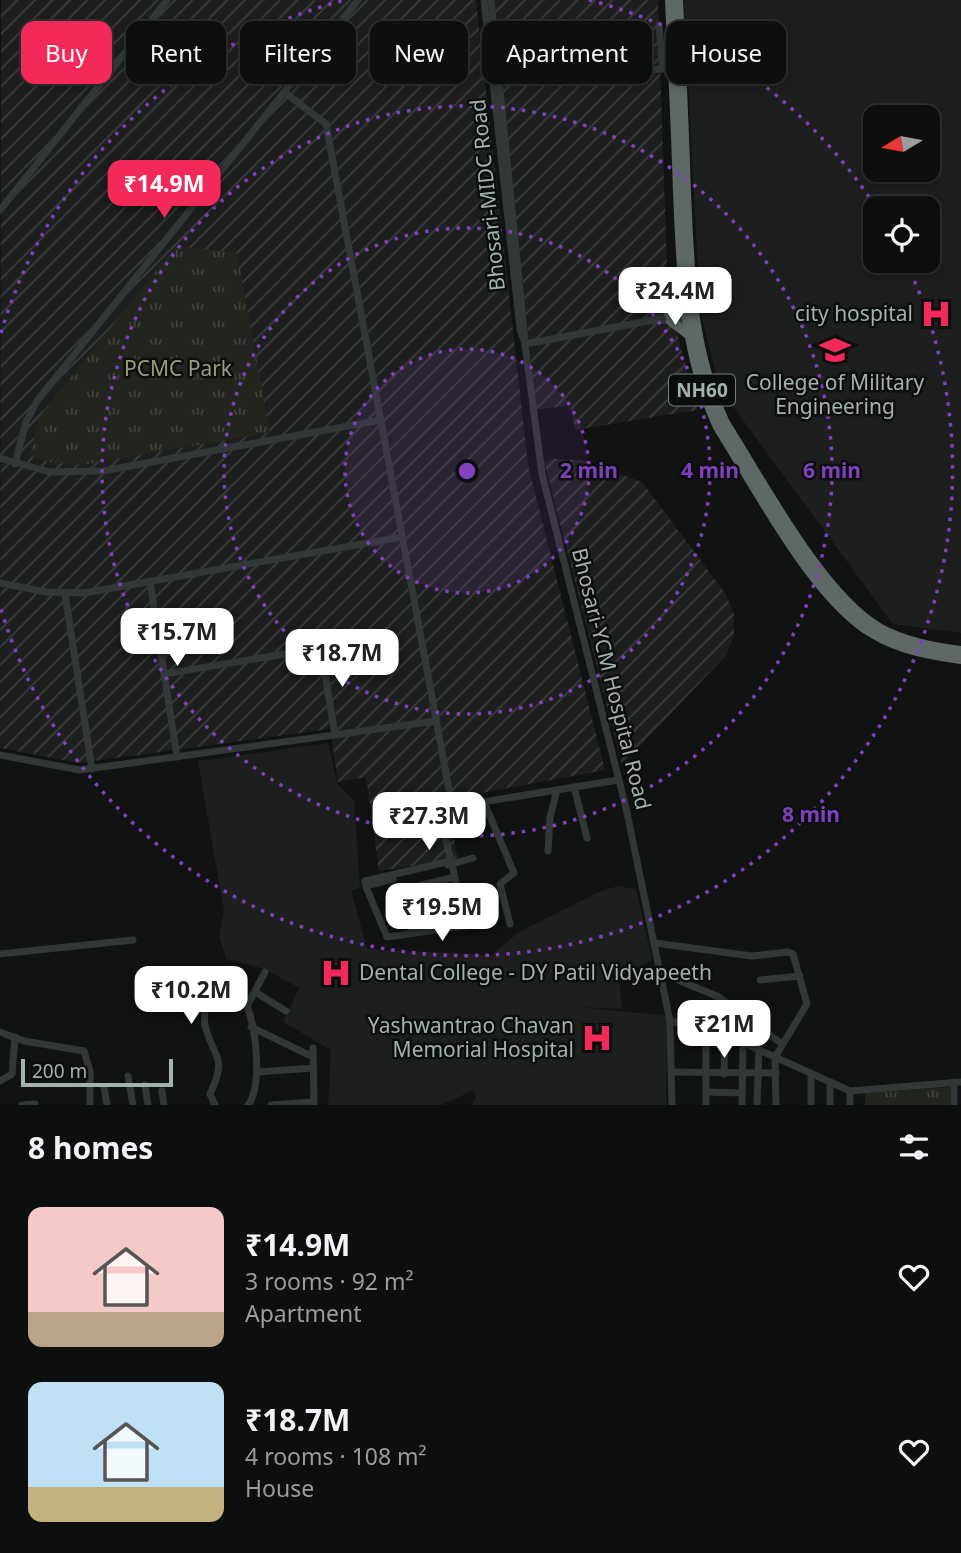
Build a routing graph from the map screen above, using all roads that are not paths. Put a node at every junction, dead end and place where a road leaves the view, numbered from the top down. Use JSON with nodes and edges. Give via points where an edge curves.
{"nodes":[{"id":1,"x":167,"y":0,"type":"edge"},
{"id":2,"x":358,"y":0,"type":"edge"},
{"id":3,"x":485,"y":0,"type":"edge"},
{"id":4,"x":491,"y":0,"type":"edge"},
{"id":5,"x":670,"y":0,"type":"edge"},
{"id":6,"x":678,"y":0,"type":"edge"},
{"id":7,"x":659,"y":25,"type":"dead end"},
{"id":8,"x":652,"y":70,"type":"edge"},
{"id":9,"x":284,"y":92,"type":"junction"},
{"id":10,"x":0,"y":210,"type":"edge"},
{"id":11,"x":688,"y":312,"type":"junction"},
{"id":12,"x":670,"y":317,"type":"junction"},
{"id":13,"x":688,"y":334,"type":"junction"},
{"id":14,"x":525,"y":344,"type":"junction"},
{"id":15,"x":381,"y":420,"type":"junction"},
{"id":16,"x":0,"y":458,"type":"edge"},
{"id":17,"x":15,"y":464,"type":"junction"},
{"id":18,"x":402,"y":537,"type":"junction"},
{"id":19,"x":150,"y":582,"type":"junction"},
{"id":20,"x":0,"y":583,"type":"edge"},
{"id":21,"x":65,"y":594,"type":"junction"},
{"id":22,"x":961,"y":651,"type":"edge"},
{"id":23,"x":961,"y":659,"type":"edge"},
{"id":24,"x":164,"y":674,"type":"junction"},
{"id":25,"x":436,"y":721,"type":"junction"},
{"id":26,"x":335,"y":735,"type":"junction"},
{"id":27,"x":0,"y":755,"type":"edge"},
{"id":28,"x":177,"y":757,"type":"junction"},
{"id":29,"x":92,"y":769,"type":"junction"},
{"id":30,"x":618,"y":780,"type":"junction"},
{"id":31,"x":574,"y":787,"type":"junction"},
{"id":32,"x":556,"y":790,"type":"junction"},
{"id":33,"x":484,"y":802,"type":"junction"},
{"id":34,"x":455,"y":805,"type":"junction"},
{"id":35,"x":587,"y":838,"type":"dead end"},
{"id":36,"x":548,"y":851,"type":"dead end"},
{"id":37,"x":473,"y":856,"type":"dead end"},
{"id":38,"x":452,"y":862,"type":"junction"},
{"id":39,"x":455,"y":877,"type":"junction"},
{"id":40,"x":397,"y":891,"type":"dead end"},
{"id":41,"x":460,"y":898,"type":"junction"},
{"id":42,"x":418,"y":905,"type":"junction"},
{"id":43,"x":493,"y":922,"type":"dead end"},
{"id":44,"x":510,"y":924,"type":"dead end"},
{"id":45,"x":464,"y":926,"type":"junction"},
{"id":46,"x":426,"y":931,"type":"junction"},
{"id":47,"x":413,"y":933,"type":"junction"},
{"id":48,"x":133,"y":940,"type":"dead end"},
{"id":49,"x":654,"y":943,"type":"junction"},
{"id":50,"x":0,"y":954,"type":"edge"},
{"id":51,"x":265,"y":972,"type":"dead end"},
{"id":52,"x":800,"y":976,"type":"junction"},
{"id":53,"x":760,"y":980,"type":"dead end"},
{"id":54,"x":680,"y":981,"type":"dead end"},
{"id":55,"x":254,"y":992,"type":"junction"},
{"id":56,"x":247,"y":1006,"type":"junction"},
{"id":57,"x":286,"y":1011,"type":"dead end"},
{"id":58,"x":670,"y":1021,"type":"junction"},
{"id":59,"x":251,"y":1027,"type":"junction"},
{"id":60,"x":706,"y":1030,"type":"junction"},
{"id":61,"x":0,"y":1032,"type":"edge"},
{"id":62,"x":725,"y":1035,"type":"junction"},
{"id":63,"x":15,"y":1037,"type":"junction"},
{"id":64,"x":743,"y":1042,"type":"junction"},
{"id":65,"x":782,"y":1044,"type":"junction"},
{"id":66,"x":759,"y":1049,"type":"junction"},
{"id":67,"x":775,"y":1057,"type":"junction"},
{"id":68,"x":313,"y":1068,"type":"junction"},
{"id":69,"x":258,"y":1072,"type":"junction"},
{"id":70,"x":671,"y":1072,"type":"junction"},
{"id":71,"x":758,"y":1073,"type":"junction"},
{"id":72,"x":776,"y":1073,"type":"junction"},
{"id":73,"x":811,"y":1073,"type":"junction"},
{"id":74,"x":705,"y":1074,"type":"junction"},
{"id":75,"x":724,"y":1074,"type":"junction"},
{"id":76,"x":742,"y":1074,"type":"junction"},
{"id":77,"x":128,"y":1076,"type":"dead end"},
{"id":78,"x":0,"y":1082,"type":"edge"},
{"id":79,"x":830,"y":1082,"type":"junction"},
{"id":80,"x":958,"y":1082,"type":"edge"},
{"id":81,"x":145,"y":1085,"type":"dead end"},
{"id":82,"x":104,"y":1087,"type":"dead end"},
{"id":83,"x":163,"y":1091,"type":"dead end"},
{"id":84,"x":850,"y":1091,"type":"junction"},
{"id":85,"x":958,"y":1091,"type":"edge"},
{"id":86,"x":706,"y":1092,"type":"junction"},
{"id":87,"x":742,"y":1093,"type":"junction"},
{"id":88,"x":35,"y":1104,"type":"edge"},
{"id":89,"x":314,"y":1104,"type":"edge"},
{"id":90,"x":22,"y":1105,"type":"edge"},
{"id":91,"x":90,"y":1105,"type":"edge"},
{"id":92,"x":107,"y":1105,"type":"edge"},
{"id":93,"x":133,"y":1105,"type":"edge"},
{"id":94,"x":148,"y":1105,"type":"edge"},
{"id":95,"x":164,"y":1105,"type":"edge"},
{"id":96,"x":215,"y":1105,"type":"edge"},
{"id":97,"x":248,"y":1105,"type":"edge"},
{"id":98,"x":271,"y":1105,"type":"edge"},
{"id":99,"x":672,"y":1105,"type":"edge"},
{"id":100,"x":706,"y":1105,"type":"edge"},
{"id":101,"x":741,"y":1105,"type":"edge"},
{"id":102,"x":757,"y":1105,"type":"edge"},
{"id":103,"x":776,"y":1105,"type":"edge"},
{"id":104,"x":811,"y":1105,"type":"edge"},
{"id":105,"x":830,"y":1105,"type":"edge"},
{"id":106,"x":849,"y":1105,"type":"edge"},
{"id":107,"x":954,"y":1105,"type":"edge"}],
"edges":[{"from":1,"to":10,"type":"street"},
{"from":2,"to":9,"type":"street"},
{"from":3,"to":14,"type":"street","name":"Bhosari-MIDC Road"},
{"from":4,"to":14,"type":"street","name":"Bhosari-MIDC Road"},
{"from":5,"to":11,"type":"highway","number":"NH60"},
{"from":6,"to":11,"type":"highway","number":"NH60"},
{"from":7,"to":8,"type":"street","via":[[663,69]]},
{"from":9,"to":15,"type":"street","via":[[327,124]]},
{"from":9,"to":17,"type":"street","via":[[37,401]]},
{"from":11,"to":12,"type":"highway"},
{"from":11,"to":12,"type":"street"},
{"from":11,"to":13,"type":"highway","number":"NH60"},
{"from":11,"to":22,"type":"highway","number":"NH60","via":[[724,423],[830,584],[855,612],[878,628],[919,644]]},
{"from":12,"to":13,"type":"highway"},
{"from":12,"to":14,"type":"street"},
{"from":13,"to":23,"type":"highway","number":"NH60","via":[[702,390],[718,427],[833,600],[850,618],[895,645]]},
{"from":14,"to":30,"type":"street","name":"Bhosari-YCM Hospital Road","via":[[542,474]]},
{"from":15,"to":17,"type":"street","via":[[110,470],[64,473]]},
{"from":15,"to":18,"type":"street"},
{"from":16,"to":17,"type":"street"},
{"from":18,"to":19,"type":"street"},
{"from":18,"to":25,"type":"street"},
{"from":19,"to":21,"type":"street"},
{"from":19,"to":24,"type":"street"},
{"from":20,"to":21,"type":"street"},
{"from":21,"to":29,"type":"street"},
{"from":24,"to":26,"type":"street","via":[[321,648]]},
{"from":24,"to":28,"type":"street"},
{"from":25,"to":26,"type":"street"},
{"from":25,"to":34,"type":"street"},
{"from":26,"to":28,"type":"street"},
{"from":27,"to":29,"type":"street","via":[[58,768]]},
{"from":28,"to":29,"type":"street"},
{"from":30,"to":31,"type":"street"},
{"from":30,"to":49,"type":"street","name":"Bhosari-YCM Hospital Road"},
{"from":31,"to":32,"type":"street"},
{"from":31,"to":35,"type":"street"},
{"from":32,"to":33,"type":"street"},
{"from":32,"to":36,"type":"street"},
{"from":33,"to":34,"type":"street"},
{"from":33,"to":44,"type":"street","via":[[514,873],[500,884]]},
{"from":34,"to":38,"type":"street","via":[[444,814],[443,829]]},
{"from":37,"to":38,"type":"street"},
{"from":38,"to":39,"type":"street"},
{"from":38,"to":47,"type":"street","via":[[365,881],[387,937]]},
{"from":39,"to":40,"type":"street"},
{"from":39,"to":41,"type":"street"},
{"from":41,"to":42,"type":"street"},
{"from":41,"to":45,"type":"street"},
{"from":42,"to":46,"type":"street"},
{"from":42,"to":47,"type":"street","via":[[406,912]]},
{"from":43,"to":45,"type":"street"},
{"from":45,"to":46,"type":"street"},
{"from":46,"to":47,"type":"street"},
{"from":48,"to":50,"type":"street"},
{"from":49,"to":52,"type":"street","via":[[752,956],[790,952]]},
{"from":49,"to":58,"type":"street","name":"Bhosari-YCM Hospital Road"},
{"from":51,"to":55,"type":"street"},
{"from":52,"to":53,"type":"street"},
{"from":52,"to":65,"type":"street","via":[[807,1004]]},
{"from":54,"to":65,"type":"street","via":[[719,997]]},
{"from":55,"to":56,"type":"street"},
{"from":55,"to":57,"type":"street"},
{"from":56,"to":59,"type":"street"},
{"from":56,"to":96,"type":"street","via":[[239,993],[216,989],[207,997],[205,1026],[220,1064],[209,1094]]},
{"from":58,"to":60,"type":"street"},
{"from":58,"to":70,"type":"street","name":"Bhosari-YCM Hospital Road"},
{"from":59,"to":68,"type":"street","via":[[313,1052]]},
{"from":59,"to":69,"type":"street"},
{"from":60,"to":62,"type":"street"},
{"from":60,"to":74,"type":"street"},
{"from":61,"to":63,"type":"street"},
{"from":62,"to":64,"type":"street"},
{"from":62,"to":75,"type":"street"},
{"from":63,"to":78,"type":"street","via":[[12,1074]]},
{"from":63,"to":91,"type":"street","via":[[84,1051],[90,1071]]},
{"from":64,"to":66,"type":"street"},
{"from":64,"to":76,"type":"street"},
{"from":65,"to":67,"type":"street"},
{"from":66,"to":67,"type":"street"},
{"from":66,"to":71,"type":"street"},
{"from":67,"to":72,"type":"street"},
{"from":67,"to":73,"type":"street"},
{"from":68,"to":69,"type":"street"},
{"from":68,"to":89,"type":"street"},
{"from":69,"to":97,"type":"street","via":[[258,1086]]},
{"from":70,"to":74,"type":"street"},
{"from":70,"to":99,"type":"street","name":"Bhosari-YCM Hospital Road"},
{"from":71,"to":72,"type":"street"},
{"from":71,"to":76,"type":"street"},
{"from":71,"to":102,"type":"street"},
{"from":72,"to":103,"type":"street"},
{"from":73,"to":79,"type":"street"},
{"from":73,"to":104,"type":"street"},
{"from":74,"to":75,"type":"street"},
{"from":74,"to":86,"type":"street"},
{"from":75,"to":76,"type":"street"},
{"from":76,"to":87,"type":"street"},
{"from":77,"to":93,"type":"street"},
{"from":79,"to":84,"type":"street"},
{"from":79,"to":105,"type":"street"},
{"from":80,"to":84,"type":"street"},
{"from":80,"to":85,"type":"street"},
{"from":81,"to":94,"type":"street"},
{"from":82,"to":92,"type":"street"},
{"from":83,"to":95,"type":"street"},
{"from":84,"to":106,"type":"street"},
{"from":85,"to":107,"type":"street"},
{"from":86,"to":87,"type":"street"},
{"from":86,"to":100,"type":"street"},
{"from":87,"to":101,"type":"street"},
{"from":88,"to":90,"type":"street"},
{"from":89,"to":98,"type":"street"}]}
